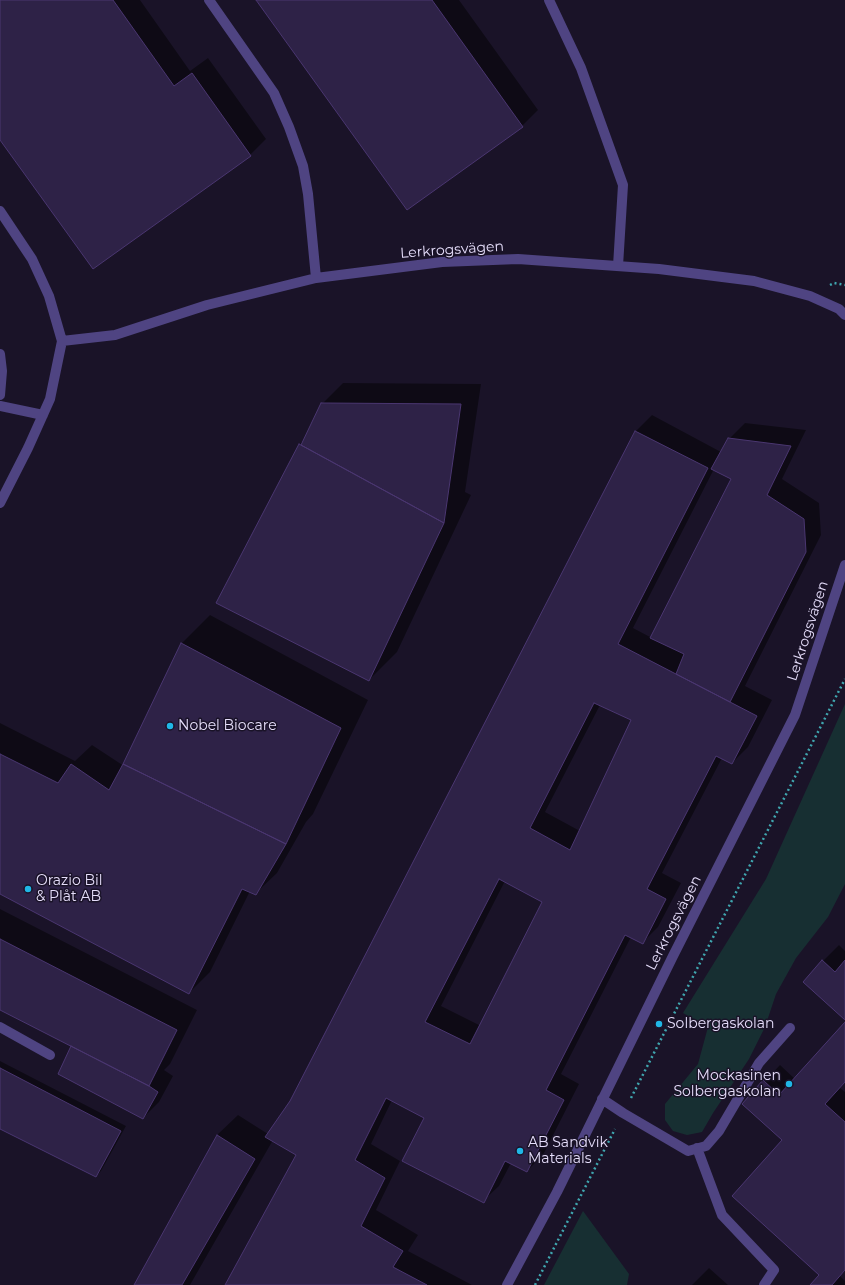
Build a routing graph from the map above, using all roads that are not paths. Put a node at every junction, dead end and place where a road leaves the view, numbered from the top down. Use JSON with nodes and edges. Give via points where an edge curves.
{"nodes":[{"id":1,"x":209,"y":0,"type":"edge"},
{"id":2,"x":549,"y":0,"type":"edge"},
{"id":3,"x":0,"y":211,"type":"edge"},
{"id":4,"x":618,"y":266,"type":"junction"},
{"id":5,"x":316,"y":278,"type":"junction"},
{"id":6,"x":845,"y":315,"type":"edge"},
{"id":7,"x":62,"y":341,"type":"junction"},
{"id":8,"x":0,"y":354,"type":"edge"},
{"id":9,"x":0,"y":394,"type":"edge"},
{"id":10,"x":0,"y":406,"type":"edge"},
{"id":11,"x":43,"y":415,"type":"junction"},
{"id":12,"x":0,"y":503,"type":"edge"},
{"id":13,"x":845,"y":565,"type":"edge"},
{"id":14,"x":0,"y":1027,"type":"edge"},
{"id":15,"x":790,"y":1028,"type":"dead end"},
{"id":16,"x":50,"y":1055,"type":"dead end"},
{"id":17,"x":602,"y":1099,"type":"junction"},
{"id":18,"x":697,"y":1148,"type":"junction"},
{"id":19,"x":507,"y":1285,"type":"edge"},
{"id":20,"x":764,"y":1285,"type":"edge"}],
"edges":[{"from":1,"to":5,"type":"street","via":[[274,93],[289,127],[303,166]]},
{"from":2,"to":4,"type":"street","via":[[581,68],[623,185]]},
{"from":3,"to":7,"type":"street","via":[[32,259],[49,296]]},
{"from":4,"to":5,"type":"street","name":"Lerkrogsvägen","via":[[518,259],[442,262]]},
{"from":4,"to":6,"type":"street","name":"Lerkrogsvägen","via":[[754,281],[810,296],[839,309]]},
{"from":5,"to":7,"type":"street","name":"Lerkrogsvägen","via":[[207,305],[115,335]]},
{"from":7,"to":11,"type":"street","via":[[50,399]]},
{"from":8,"to":9,"type":"street"},
{"from":10,"to":11,"type":"street"},
{"from":11,"to":12,"type":"street"},
{"from":13,"to":17,"type":"street","name":"Lerkrogsvägen","via":[[795,715]]},
{"from":14,"to":16,"type":"street"},
{"from":15,"to":18,"type":"street","via":[[758,1063],[719,1131],[706,1146]]},
{"from":17,"to":18,"type":"street","via":[[688,1151]]},
{"from":17,"to":19,"type":"street","name":"Lerkrogsvägen","via":[[557,1192]]},
{"from":18,"to":20,"type":"street","via":[[722,1215],[774,1270]]}]}
